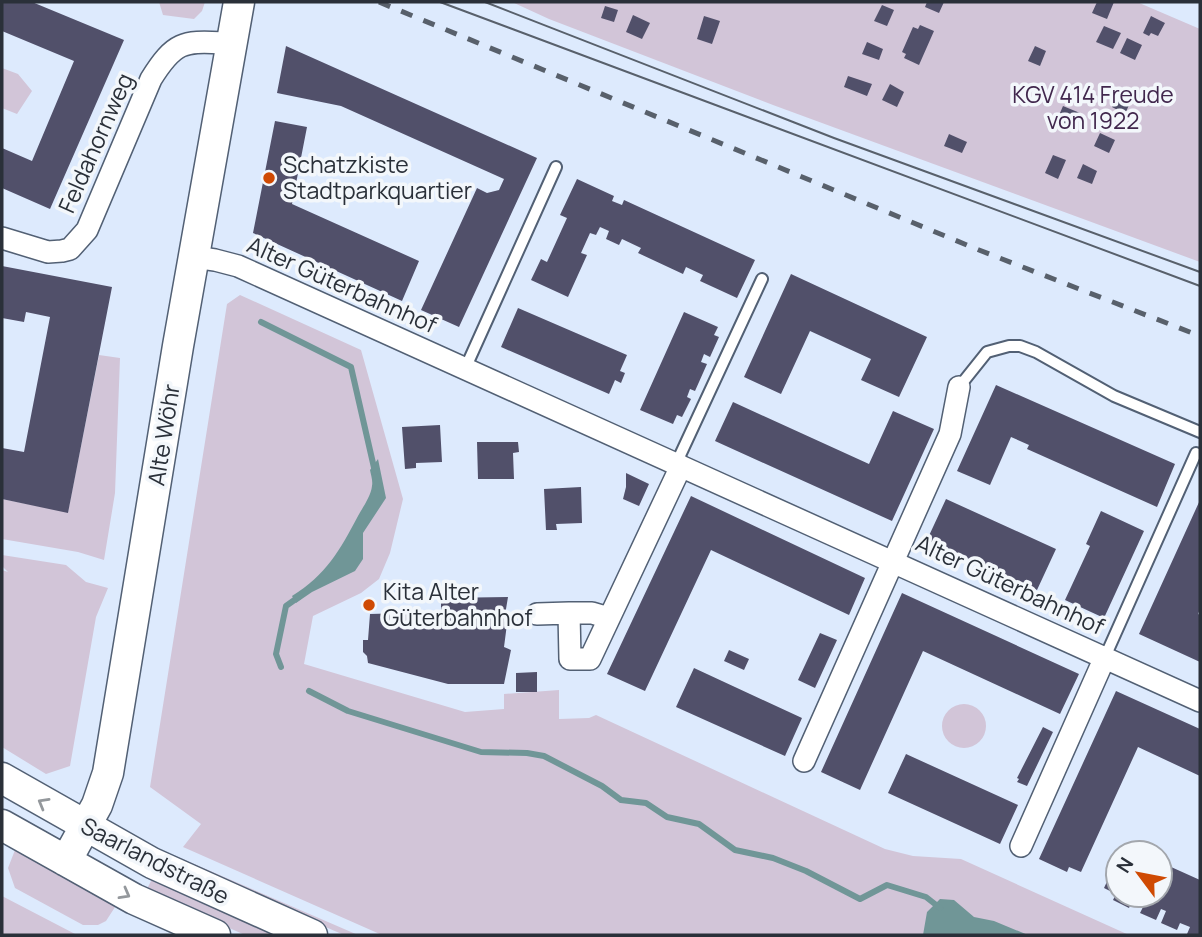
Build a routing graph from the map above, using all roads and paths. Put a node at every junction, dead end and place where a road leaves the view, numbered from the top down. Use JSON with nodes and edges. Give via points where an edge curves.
{"nodes":[{"id":1,"x":239,"y":2,"type":"edge"},
{"id":2,"x":232,"y":43,"type":"junction"},
{"id":3,"x":556,"y":167,"type":"dead end"},
{"id":4,"x":2,"y":238,"type":"edge"},
{"id":5,"x":194,"y":257,"type":"junction"},
{"id":6,"x":761,"y":279,"type":"dead end"},
{"id":7,"x":465,"y":369,"type":"junction"},
{"id":8,"x":959,"y":387,"type":"joint"},
{"id":9,"x":1200,"y":432,"type":"edge"},
{"id":10,"x":1196,"y":453,"type":"dead end"},
{"id":11,"x":678,"y":465,"type":"junction"},
{"id":12,"x":894,"y":561,"type":"junction"},
{"id":13,"x":569,"y":613,"type":"junction"},
{"id":14,"x":537,"y":614,"type":"dead end"},
{"id":15,"x":609,"y":618,"type":"junction"},
{"id":16,"x":1105,"y":657,"type":"junction"},
{"id":17,"x":1200,"y":701,"type":"edge"},
{"id":18,"x":804,"y":761,"type":"dead end"},
{"id":19,"x":2,"y":778,"type":"edge"},
{"id":20,"x":2,"y":825,"type":"edge"},
{"id":21,"x":85,"y":827,"type":"junction"},
{"id":22,"x":1021,"y":846,"type":"dead end"},
{"id":23,"x":66,"y":861,"type":"junction"},
{"id":24,"x":215,"y":935,"type":"edge"},
{"id":25,"x":312,"y":935,"type":"edge"}],
"edges":[{"from":1,"to":2,"type":"street","name":"Alte Wöhr"},
{"from":2,"to":4,"type":"street","name":"Feldahornweg","via":[[182,43],[164,58],[87,230],[70,248],[48,252]]},
{"from":2,"to":5,"type":"street","name":"Alte Wöhr"},
{"from":3,"to":7,"type":"lane"},
{"from":5,"to":7,"type":"street","name":"Alter Güterbahnhof","via":[[238,267]]},
{"from":5,"to":21,"type":"street","name":"Alte Wöhr","via":[[108,773]]},
{"from":6,"to":11,"type":"lane"},
{"from":7,"to":11,"type":"street","name":"Alter Güterbahnhof"},
{"from":8,"to":9,"type":"lane","via":[[987,352],[1020,346],[1114,396]]},
{"from":8,"to":12,"type":"street","name":"Alter Güterbahnhof","via":[[950,435]]},
{"from":10,"to":16,"type":"lane","name":"Alter Güterbahnhof"},
{"from":11,"to":12,"type":"street","name":"Alter Güterbahnhof"},
{"from":11,"to":15,"type":"street"},
{"from":12,"to":16,"type":"street","name":"Alter Güterbahnhof"},
{"from":12,"to":18,"type":"street","name":"Alter Güterbahnhof"},
{"from":13,"to":14,"type":"street"},
{"from":13,"to":15,"type":"street","via":[[592,612]]},
{"from":13,"to":15,"type":"street","via":[[570,659],[590,659]]},
{"from":16,"to":17,"type":"street","name":"Alter Güterbahnhof"},
{"from":16,"to":22,"type":"street","name":"Alter Güterbahnhof"},
{"from":21,"to":19,"type":"street","name":"Saarlandstraße","one_way":true},
{"from":20,"to":23,"type":"street","name":"Saarlandstraße"},
{"from":21,"to":23,"type":"street","name":"Alte Wöhr"},
{"from":21,"to":25,"type":"street","name":"Saarlandstraße","via":[[152,863]]},
{"from":23,"to":24,"type":"street","name":"Saarlandstraße","one_way":true,"via":[[134,899]]}]}
